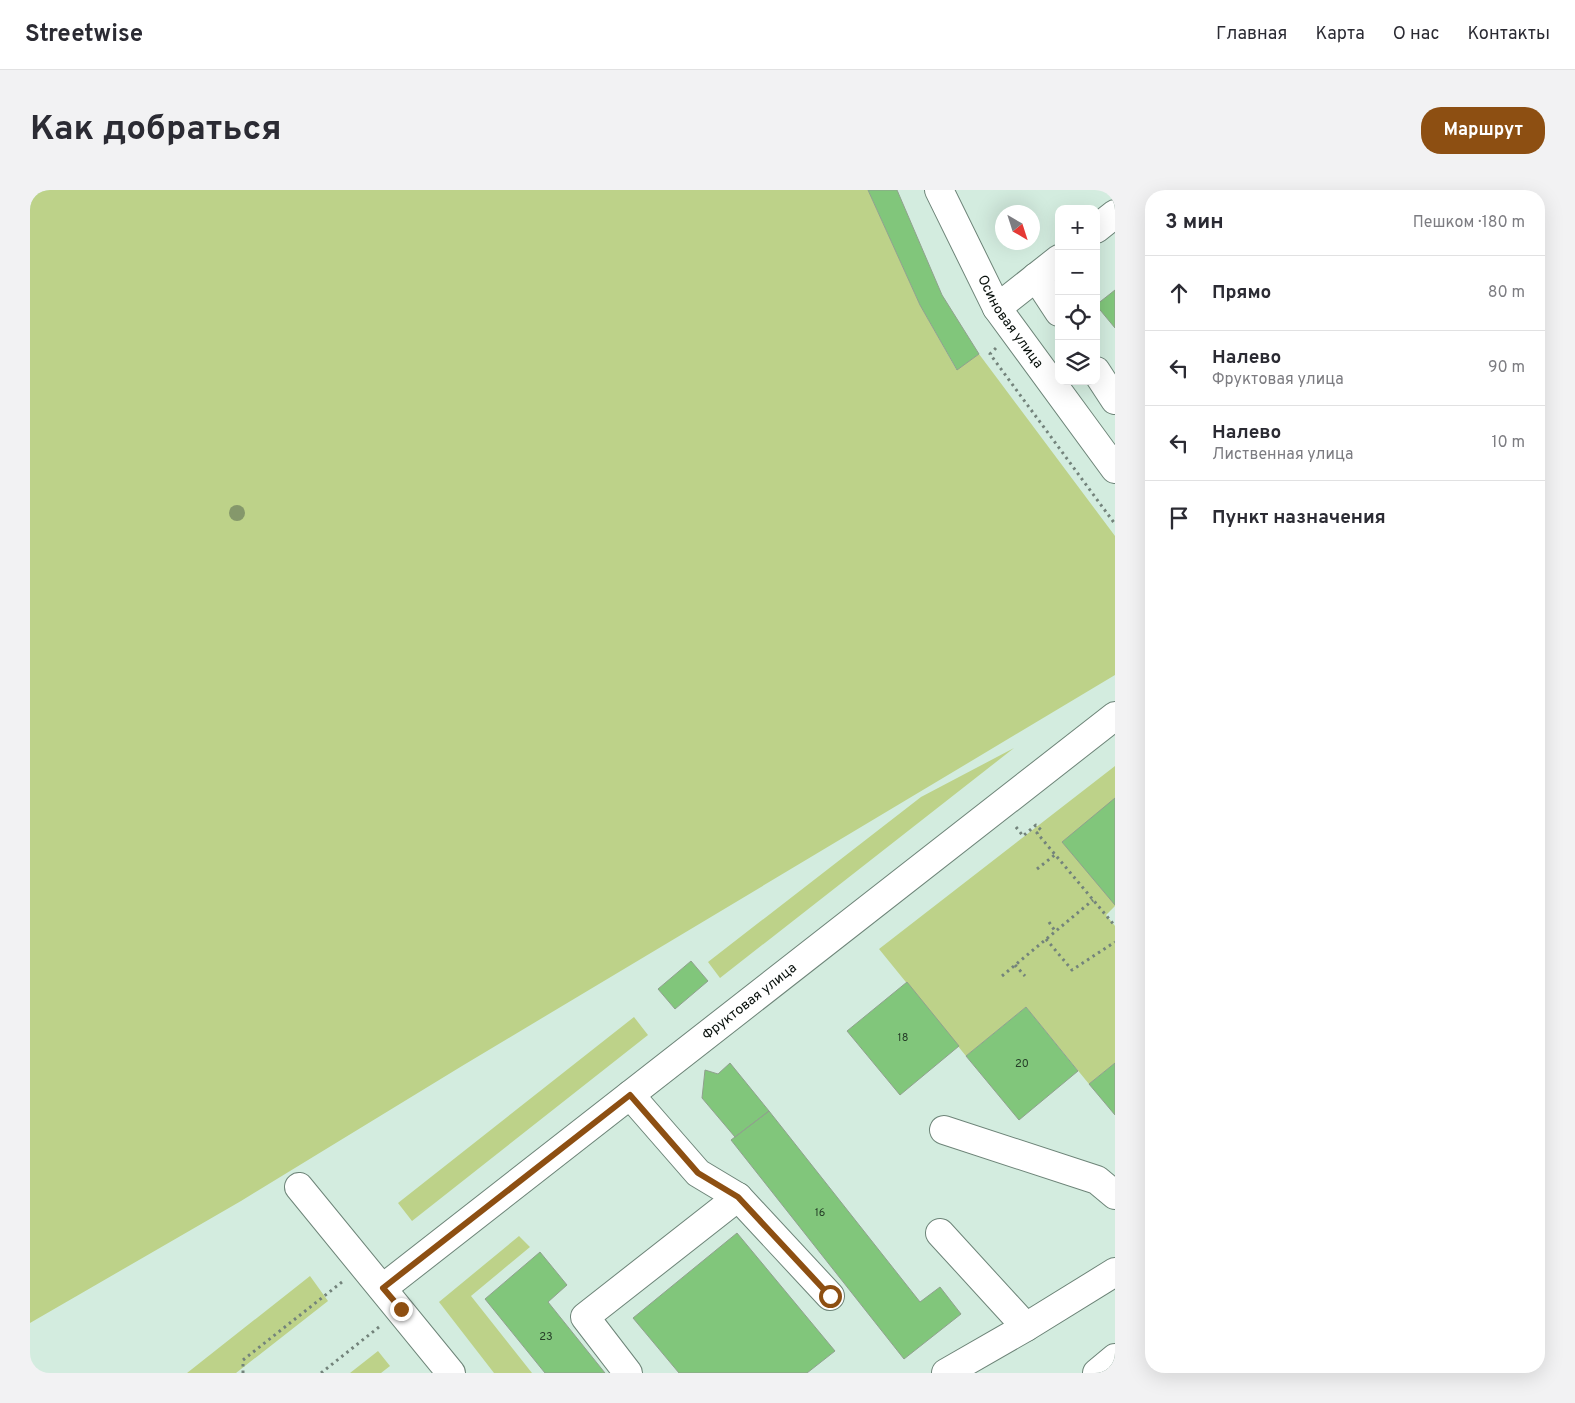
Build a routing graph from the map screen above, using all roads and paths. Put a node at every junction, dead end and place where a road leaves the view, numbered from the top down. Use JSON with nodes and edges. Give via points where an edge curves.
{"nodes":[{"id":1,"x":940,"y":190,"type":"edge"},
{"id":2,"x":1115,"y":214,"type":"edge"},
{"id":3,"x":1100,"y":226,"type":"edge"},
{"id":4,"x":1055,"y":262,"type":"edge"},
{"id":5,"x":1036,"y":277,"type":"junction"},
{"id":6,"x":1055,"y":306,"type":"edge"},
{"id":7,"x":997,"y":308,"type":"junction"},
{"id":8,"x":1013,"y":330,"type":"junction"},
{"id":9,"x":1100,"y":377,"type":"edge"},
{"id":10,"x":1115,"y":400,"type":"edge"},
{"id":11,"x":1115,"y":469,"type":"edge"},
{"id":12,"x":1115,"y":524,"type":"edge"},
{"id":13,"x":1115,"y":716,"type":"edge"},
{"id":14,"x":1015,"y":827,"type":"dead end"},
{"id":15,"x":1056,"y":854,"type":"junction"},
{"id":16,"x":1037,"y":869,"type":"dead end"},
{"id":17,"x":1093,"y":900,"type":"junction"},
{"id":18,"x":1049,"y":922,"type":"dead end"},
{"id":19,"x":1115,"y":926,"type":"edge"},
{"id":20,"x":1055,"y":931,"type":"junction"},
{"id":21,"x":1046,"y":939,"type":"junction"},
{"id":22,"x":1115,"y":942,"type":"edge"},
{"id":23,"x":1015,"y":965,"type":"junction"},
{"id":24,"x":1002,"y":976,"type":"dead end"},
{"id":25,"x":1025,"y":976,"type":"dead end"},
{"id":26,"x":630,"y":1095,"type":"junction"},
{"id":27,"x":944,"y":1130,"type":"dead end"},
{"id":28,"x":299,"y":1187,"type":"dead end"},
{"id":29,"x":1115,"y":1195,"type":"edge"},
{"id":30,"x":738,"y":1197,"type":"junction"},
{"id":31,"x":940,"y":1234,"type":"dead end"},
{"id":32,"x":1115,"y":1272,"type":"edge"},
{"id":33,"x":383,"y":1288,"type":"junction"},
{"id":34,"x":830,"y":1296,"type":"dead end"},
{"id":35,"x":401,"y":1309,"type":"junction"},
{"id":36,"x":1026,"y":1328,"type":"junction"},
{"id":37,"x":1115,"y":1358,"type":"edge"},
{"id":38,"x":243,"y":1373,"type":"edge"},
{"id":39,"x":322,"y":1373,"type":"edge"},
{"id":40,"x":451,"y":1373,"type":"edge"},
{"id":41,"x":628,"y":1373,"type":"edge"},
{"id":42,"x":946,"y":1373,"type":"edge"},
{"id":43,"x":1097,"y":1373,"type":"edge"}],
"edges":[{"from":1,"to":7,"type":"street","name":"Осиновая улица"},
{"from":2,"to":3,"type":"street"},
{"from":4,"to":5,"type":"street"},
{"from":5,"to":6,"type":"street"},
{"from":5,"to":7,"type":"street"},
{"from":7,"to":8,"type":"street","name":"Осиновая улица"},
{"from":8,"to":11,"type":"street","name":"Осиновая улица"},
{"from":8,"to":12,"type":"path","via":[[990,354]]},
{"from":9,"to":10,"type":"street"},
{"from":13,"to":26,"type":"street","name":"Фруктовая улица"},
{"from":14,"to":15,"type":"path","via":[[1023,836],[1036,825],[1041,830],[1037,833]]},
{"from":15,"to":16,"type":"path"},
{"from":15,"to":17,"type":"path"},
{"from":17,"to":19,"type":"path"},
{"from":17,"to":20,"type":"path"},
{"from":18,"to":20,"type":"path"},
{"from":20,"to":21,"type":"path"},
{"from":21,"to":22,"type":"path","via":[[1072,970]]},
{"from":21,"to":23,"type":"path"},
{"from":23,"to":24,"type":"path"},
{"from":23,"to":25,"type":"path"},
{"from":26,"to":30,"type":"street","via":[[698,1173]]},
{"from":26,"to":33,"type":"street","name":"Фруктовая улица"},
{"from":27,"to":29,"type":"street","via":[[1097,1180]]},
{"from":28,"to":33,"type":"street"},
{"from":30,"to":34,"type":"street"},
{"from":30,"to":41,"type":"street","via":[[584,1317]]},
{"from":31,"to":36,"type":"street"},
{"from":32,"to":36,"type":"street"},
{"from":33,"to":35,"type":"street"},
{"from":33,"to":38,"type":"path","via":[[349,1277],[243,1360]]},
{"from":35,"to":39,"type":"path"},
{"from":35,"to":40,"type":"street"},
{"from":36,"to":42,"type":"street"},
{"from":37,"to":43,"type":"street"}]}
